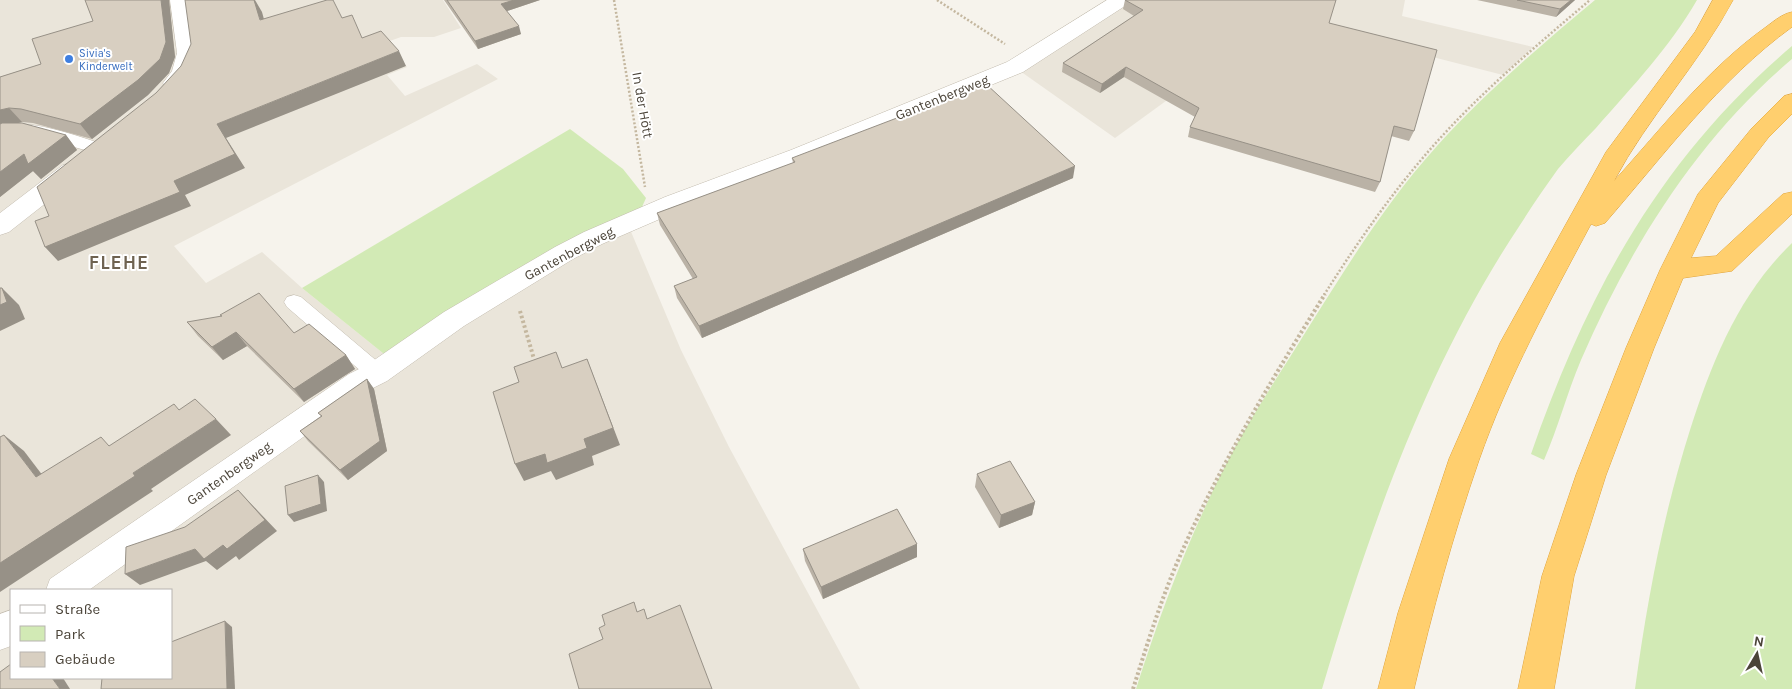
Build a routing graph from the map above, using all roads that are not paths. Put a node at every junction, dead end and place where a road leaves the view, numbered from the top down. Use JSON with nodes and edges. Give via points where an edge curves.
{"nodes":[{"id":1,"x":180,"y":0,"type":"edge"},
{"id":2,"x":1121,"y":0,"type":"edge"},
{"id":3,"x":1723,"y":0,"type":"edge"},
{"id":4,"x":1792,"y":18,"type":"edge"},
{"id":5,"x":157,"y":100,"type":"edge"},
{"id":6,"x":1792,"y":102,"type":"edge"},
{"id":7,"x":0,"y":136,"type":"edge"},
{"id":8,"x":106,"y":143,"type":"joint"},
{"id":9,"x":1792,"y":200,"type":"edge"},
{"id":10,"x":0,"y":226,"type":"edge"},
{"id":11,"x":1562,"y":258,"type":"junction"},
{"id":12,"x":1673,"y":270,"type":"junction"},
{"id":13,"x":294,"y":302,"type":"dead end"},
{"id":14,"x":377,"y":373,"type":"junction"},
{"id":15,"x":63,"y":589,"type":"edge"},
{"id":16,"x":1396,"y":689,"type":"edge"},
{"id":17,"x":1536,"y":689,"type":"edge"}],
"edges":[{"from":1,"to":5,"type":"street","via":[[188,62],[179,78]]},
{"from":2,"to":14,"type":"street","name":"Gantenbergweg","via":[[1015,67],[650,213],[586,242],[454,319]]},
{"from":3,"to":11,"type":"highway","via":[[1705,33],[1618,152]]},
{"from":4,"to":11,"type":"highway","via":[[1757,43],[1713,84]]},
{"from":6,"to":12,"type":"highway","via":[[1760,133],[1707,200]]},
{"from":7,"to":8,"type":"lane","via":[[28,128]]},
{"from":8,"to":10,"type":"street"},
{"from":9,"to":12,"type":"highway","via":[[1723,264]]},
{"from":11,"to":16,"type":"highway","via":[[1514,342],[1464,459],[1415,613]]},
{"from":12,"to":17,"type":"highway","via":[[1591,475],[1558,576]]},
{"from":13,"to":14,"type":"lane"},
{"from":14,"to":15,"type":"street","name":"Gantenbergweg","via":[[358,382]]}]}
